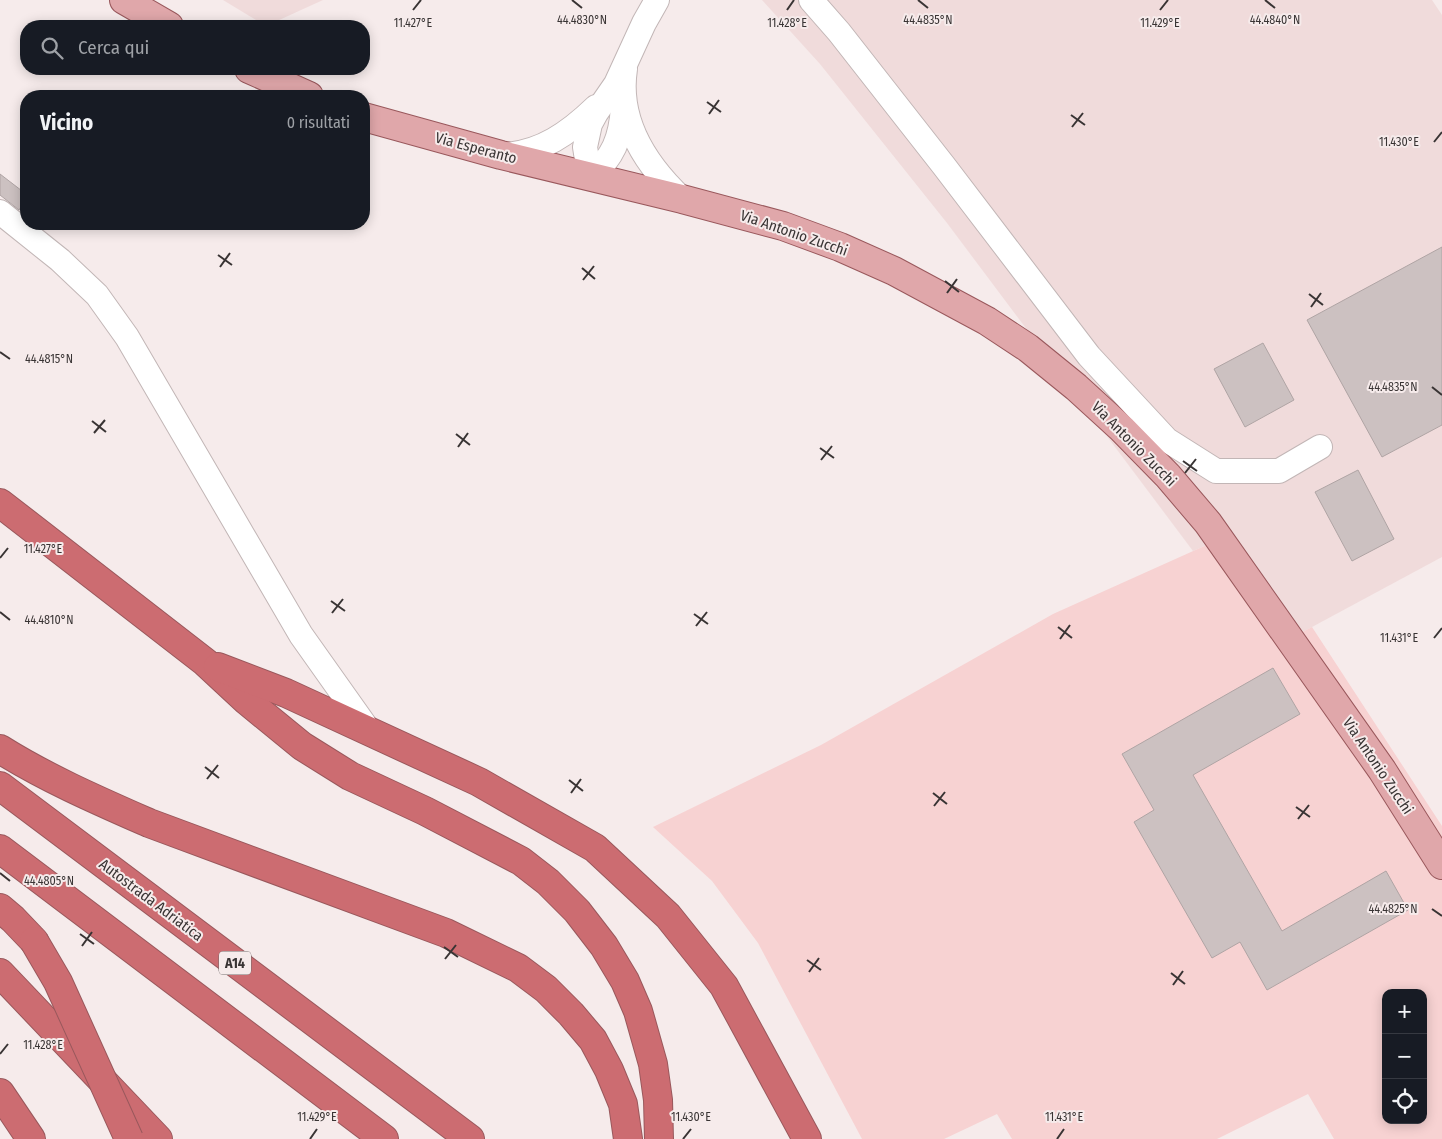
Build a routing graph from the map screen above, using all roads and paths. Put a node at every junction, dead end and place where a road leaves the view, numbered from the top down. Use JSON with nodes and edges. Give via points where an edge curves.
{"nodes":[{"id":1,"x":124,"y":0,"type":"edge"},
{"id":2,"x":811,"y":0,"type":"edge"},
{"id":3,"x":657,"y":1,"type":"edge"},
{"id":4,"x":159,"y":20,"type":"edge"},
{"id":5,"x":262,"y":75,"type":"edge"},
{"id":6,"x":296,"y":90,"type":"edge"},
{"id":7,"x":615,"y":100,"type":"junction"},
{"id":8,"x":370,"y":119,"type":"edge"},
{"id":9,"x":501,"y":155,"type":"junction"},
{"id":10,"x":590,"y":178,"type":"junction"},
{"id":11,"x":682,"y":199,"type":"junction"},
{"id":12,"x":0,"y":212,"type":"edge"},
{"id":13,"x":20,"y":228,"type":"edge"},
{"id":14,"x":22,"y":230,"type":"edge"},
{"id":15,"x":1320,"y":446,"type":"dead end"},
{"id":16,"x":0,"y":503,"type":"edge"},
{"id":17,"x":205,"y":662,"type":"junction"},
{"id":18,"x":369,"y":731,"type":"junction"},
{"id":19,"x":0,"y":748,"type":"edge"},
{"id":20,"x":0,"y":786,"type":"edge"},
{"id":21,"x":0,"y":849,"type":"edge"},
{"id":22,"x":1442,"y":865,"type":"edge"},
{"id":23,"x":0,"y":908,"type":"edge"},
{"id":24,"x":0,"y":973,"type":"edge"},
{"id":25,"x":0,"y":1093,"type":"edge"},
{"id":26,"x":31,"y":1139,"type":"edge"},
{"id":27,"x":129,"y":1139,"type":"edge"},
{"id":28,"x":158,"y":1139,"type":"edge"},
{"id":29,"x":384,"y":1139,"type":"edge"},
{"id":30,"x":470,"y":1139,"type":"edge"},
{"id":31,"x":628,"y":1139,"type":"edge"},
{"id":32,"x":659,"y":1139,"type":"edge"},
{"id":33,"x":807,"y":1139,"type":"edge"}],
"edges":[{"from":1,"to":4,"type":"main road"},
{"from":2,"to":15,"type":"street","name":"Via Antonio Zucchi","via":[[944,166],[1089,356],[1167,440],[1216,471],[1279,471]]},
{"from":3,"to":7,"type":"street","via":[[625,67]]},
{"from":5,"to":6,"type":"main road"},
{"from":7,"to":9,"type":"street","via":[[552,142],[517,154]]},
{"from":7,"to":10,"type":"street","via":[[622,123],[615,145]]},
{"from":7,"to":10,"type":"street","via":[[596,113],[588,134],[585,147]]},
{"from":7,"to":11,"type":"street","name":"Via Antonio Zucchi","via":[[649,163]]},
{"from":8,"to":9,"type":"main road","name":"Via Esperanto"},
{"from":9,"to":10,"type":"main road","name":"Via Esperanto"},
{"from":10,"to":11,"type":"main road","name":"Via Antonio Zucchi"},
{"from":11,"to":22,"type":"main road","name":"Via Antonio Zucchi","via":[[783,226],[894,272],[987,321],[1028,348],[1076,387],[1168,476],[1208,524],[1382,770]]},
{"from":12,"to":13,"type":"street"},
{"from":14,"to":18,"type":"street","via":[[97,296],[127,337],[301,635]]},
{"from":16,"to":17,"type":"highway"},
{"from":17,"to":18,"type":"highway","via":[[286,693]]},
{"from":17,"to":32,"type":"highway","via":[[302,746],[350,776],[521,861],[577,911],[604,946],[638,1011],[653,1064]]},
{"from":18,"to":33,"type":"highway","via":[[480,782],[595,848],[668,916],[724,986]]},
{"from":19,"to":31,"type":"highway","via":[[89,796],[149,823],[446,933],[518,968],[571,1014],[592,1040],[609,1070],[622,1104]]},
{"from":20,"to":30,"type":"highway","name":"Autostrada Adriatica","number":"A14"},
{"from":21,"to":29,"type":"highway"},
{"from":23,"to":27,"type":"highway","bridge":true,"via":[[34,941],[48,963]]},
{"from":24,"to":28,"type":"highway"},
{"from":25,"to":26,"type":"highway"}]}
